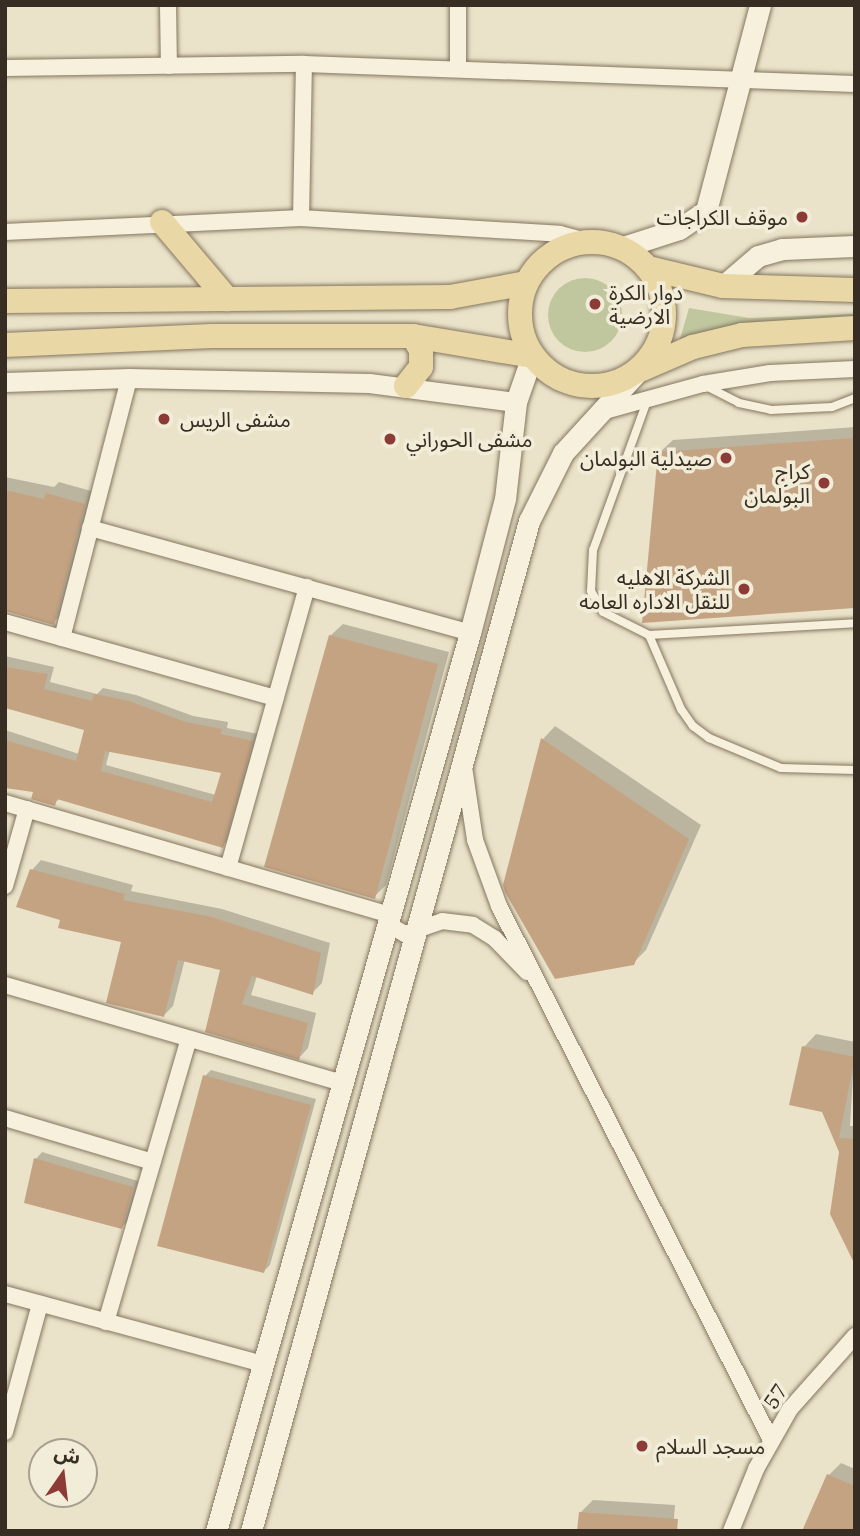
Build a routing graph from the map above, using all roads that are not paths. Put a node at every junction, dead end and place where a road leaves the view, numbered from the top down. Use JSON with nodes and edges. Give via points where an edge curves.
{"nodes":[{"id":1,"x":168,"y":5,"type":"edge"},
{"id":2,"x":458,"y":5,"type":"edge"},
{"id":3,"x":760,"y":5,"type":"edge"},
{"id":4,"x":304,"y":64,"type":"junction"},
{"id":5,"x":169,"y":65,"type":"junction"},
{"id":6,"x":5,"y":68,"type":"edge"},
{"id":7,"x":458,"y":69,"type":"junction"},
{"id":8,"x":742,"y":81,"type":"junction"},
{"id":9,"x":855,"y":84,"type":"edge"},
{"id":10,"x":301,"y":218,"type":"junction"},
{"id":11,"x":162,"y":222,"type":"junction"},
{"id":12,"x":5,"y":232,"type":"edge"},
{"id":13,"x":590,"y":242,"type":"junction"},
{"id":14,"x":855,"y":246,"type":"edge"},
{"id":15,"x":620,"y":248,"type":"junction"},
{"id":16,"x":648,"y":268,"type":"junction"},
{"id":17,"x":526,"y":283,"type":"junction"},
{"id":18,"x":723,"y":286,"type":"junction"},
{"id":19,"x":855,"y":290,"type":"edge"},
{"id":20,"x":227,"y":299,"type":"junction"},
{"id":21,"x":5,"y":301,"type":"edge"},
{"id":22,"x":855,"y":328,"type":"edge"},
{"id":23,"x":413,"y":335,"type":"junction"},
{"id":24,"x":5,"y":345,"type":"edge"},
{"id":25,"x":532,"y":356,"type":"junction"},
{"id":26,"x":855,"y":369,"type":"edge"},
{"id":27,"x":639,"y":370,"type":"junction"},
{"id":28,"x":129,"y":378,"type":"junction"},
{"id":29,"x":5,"y":382,"type":"edge"},
{"id":30,"x":703,"y":384,"type":"junction"},
{"id":31,"x":406,"y":386,"type":"junction"},
{"id":32,"x":855,"y":398,"type":"edge"},
{"id":33,"x":647,"y":401,"type":"junction"},
{"id":34,"x":516,"y":402,"type":"junction"},
{"id":35,"x":595,"y":413,"type":"junction"},
{"id":36,"x":90,"y":528,"type":"junction"},
{"id":37,"x":307,"y":587,"type":"junction"},
{"id":38,"x":5,"y":622,"type":"edge"},
{"id":39,"x":855,"y":623,"type":"edge"},
{"id":40,"x":470,"y":633,"type":"junction"},
{"id":41,"x":649,"y":635,"type":"junction"},
{"id":42,"x":62,"y":638,"type":"junction"},
{"id":43,"x":276,"y":698,"type":"junction"},
{"id":44,"x":464,"y":764,"type":"junction"},
{"id":45,"x":855,"y":770,"type":"edge"},
{"id":46,"x":5,"y":803,"type":"edge"},
{"id":47,"x":27,"y":809,"type":"junction"},
{"id":48,"x":228,"y":867,"type":"junction"},
{"id":49,"x":5,"y":886,"type":"edge"},
{"id":50,"x":388,"y":914,"type":"junction"},
{"id":51,"x":419,"y":929,"type":"junction"},
{"id":52,"x":5,"y":985,"type":"edge"},
{"id":53,"x":540,"y":986,"type":"junction"},
{"id":54,"x":189,"y":1039,"type":"junction"},
{"id":55,"x":345,"y":1084,"type":"junction"},
{"id":56,"x":5,"y":1118,"type":"edge"},
{"id":57,"x":153,"y":1162,"type":"junction"},
{"id":58,"x":5,"y":1294,"type":"edge"},
{"id":59,"x":40,"y":1304,"type":"junction"},
{"id":60,"x":106,"y":1322,"type":"junction"},
{"id":61,"x":855,"y":1336,"type":"edge"},
{"id":62,"x":262,"y":1364,"type":"junction"},
{"id":63,"x":5,"y":1432,"type":"edge"},
{"id":64,"x":771,"y":1440,"type":"junction"},
{"id":65,"x":216,"y":1531,"type":"edge"},
{"id":66,"x":251,"y":1531,"type":"edge"},
{"id":67,"x":732,"y":1531,"type":"edge"}],
"edges":[{"from":1,"to":5,"type":"street"},
{"from":2,"to":7,"type":"street"},
{"from":3,"to":8,"type":"main road"},
{"from":4,"to":5,"type":"street"},
{"from":4,"to":7,"type":"street"},
{"from":4,"to":10,"type":"street"},
{"from":5,"to":6,"type":"street"},
{"from":7,"to":8,"type":"street"},
{"from":8,"to":9,"type":"street"},
{"from":8,"to":15,"type":"main road","via":[[706,211],[679,229]]},
{"from":10,"to":11,"type":"street"},
{"from":10,"to":13,"type":"street","via":[[559,234]]},
{"from":11,"to":12,"type":"street"},
{"from":11,"to":20,"type":"main road"},
{"from":13,"to":15,"type":"main road"},
{"from":13,"to":17,"type":"main road","via":[[552,253]]},
{"from":14,"to":18,"type":"main road","via":[[782,249],[758,256]]},
{"from":15,"to":16,"type":"main road"},
{"from":16,"to":18,"type":"main road"},
{"from":16,"to":27,"type":"main road","via":[[659,287],[664,321],[654,353]]},
{"from":17,"to":20,"type":"main road","via":[[450,297]]},
{"from":17,"to":25,"type":"main road","via":[[519,320]]},
{"from":18,"to":19,"type":"main road"},
{"from":20,"to":21,"type":"main road"},
{"from":22,"to":27,"type":"main road","via":[[742,335],[693,347]]},
{"from":23,"to":24,"type":"main road","via":[[212,336]]},
{"from":23,"to":25,"type":"main road"},
{"from":23,"to":31,"type":"main road","via":[[421,350],[421,367]]},
{"from":25,"to":27,"type":"main road","via":[[548,373],[570,384],[618,383]]},
{"from":25,"to":34,"type":"main road"},
{"from":26,"to":30,"type":"street","via":[[770,373]]},
{"from":27,"to":35,"type":"main road"},
{"from":28,"to":29,"type":"street"},
{"from":28,"to":31,"type":"street"},
{"from":28,"to":36,"type":"street"},
{"from":30,"to":32,"type":"lane","via":[[739,403],[771,410],[832,407]]},
{"from":30,"to":33,"type":"street"},
{"from":31,"to":34,"type":"street"},
{"from":33,"to":35,"type":"street"},
{"from":33,"to":41,"type":"lane","via":[[589,570],[591,591],[603,612]]},
{"from":34,"to":40,"type":"main road","via":[[505,499]]},
{"from":35,"to":44,"type":"main road","via":[[550,474],[529,521]]},
{"from":36,"to":37,"type":"street"},
{"from":36,"to":42,"type":"street"},
{"from":37,"to":40,"type":"street"},
{"from":37,"to":43,"type":"street"},
{"from":38,"to":42,"type":"street"},
{"from":39,"to":41,"type":"lane"},
{"from":40,"to":50,"type":"main road"},
{"from":41,"to":45,"type":"lane","via":[[681,709],[709,738],[781,768]]},
{"from":42,"to":43,"type":"street"},
{"from":43,"to":48,"type":"street"},
{"from":44,"to":51,"type":"main road"},
{"from":44,"to":53,"type":"street","via":[[481,863]]},
{"from":46,"to":47,"type":"street"},
{"from":47,"to":48,"type":"street"},
{"from":47,"to":49,"type":"street"},
{"from":48,"to":50,"type":"street"},
{"from":50,"to":51,"type":"street","via":[[397,932]]},
{"from":50,"to":55,"type":"main road"},
{"from":51,"to":53,"type":"street","via":[[442,921],[473,925],[495,939]]},
{"from":51,"to":66,"type":"main road"},
{"from":52,"to":54,"type":"street"},
{"from":53,"to":64,"type":"street"},
{"from":54,"to":55,"type":"street"},
{"from":54,"to":57,"type":"street"},
{"from":55,"to":62,"type":"main road"},
{"from":56,"to":57,"type":"street"},
{"from":57,"to":60,"type":"street"},
{"from":58,"to":59,"type":"street"},
{"from":59,"to":60,"type":"street"},
{"from":59,"to":63,"type":"street"},
{"from":60,"to":62,"type":"street"},
{"from":61,"to":64,"type":"street","name":"57","via":[[812,1379]]},
{"from":62,"to":65,"type":"main road"},
{"from":64,"to":67,"type":"street","name":"57"}]}
